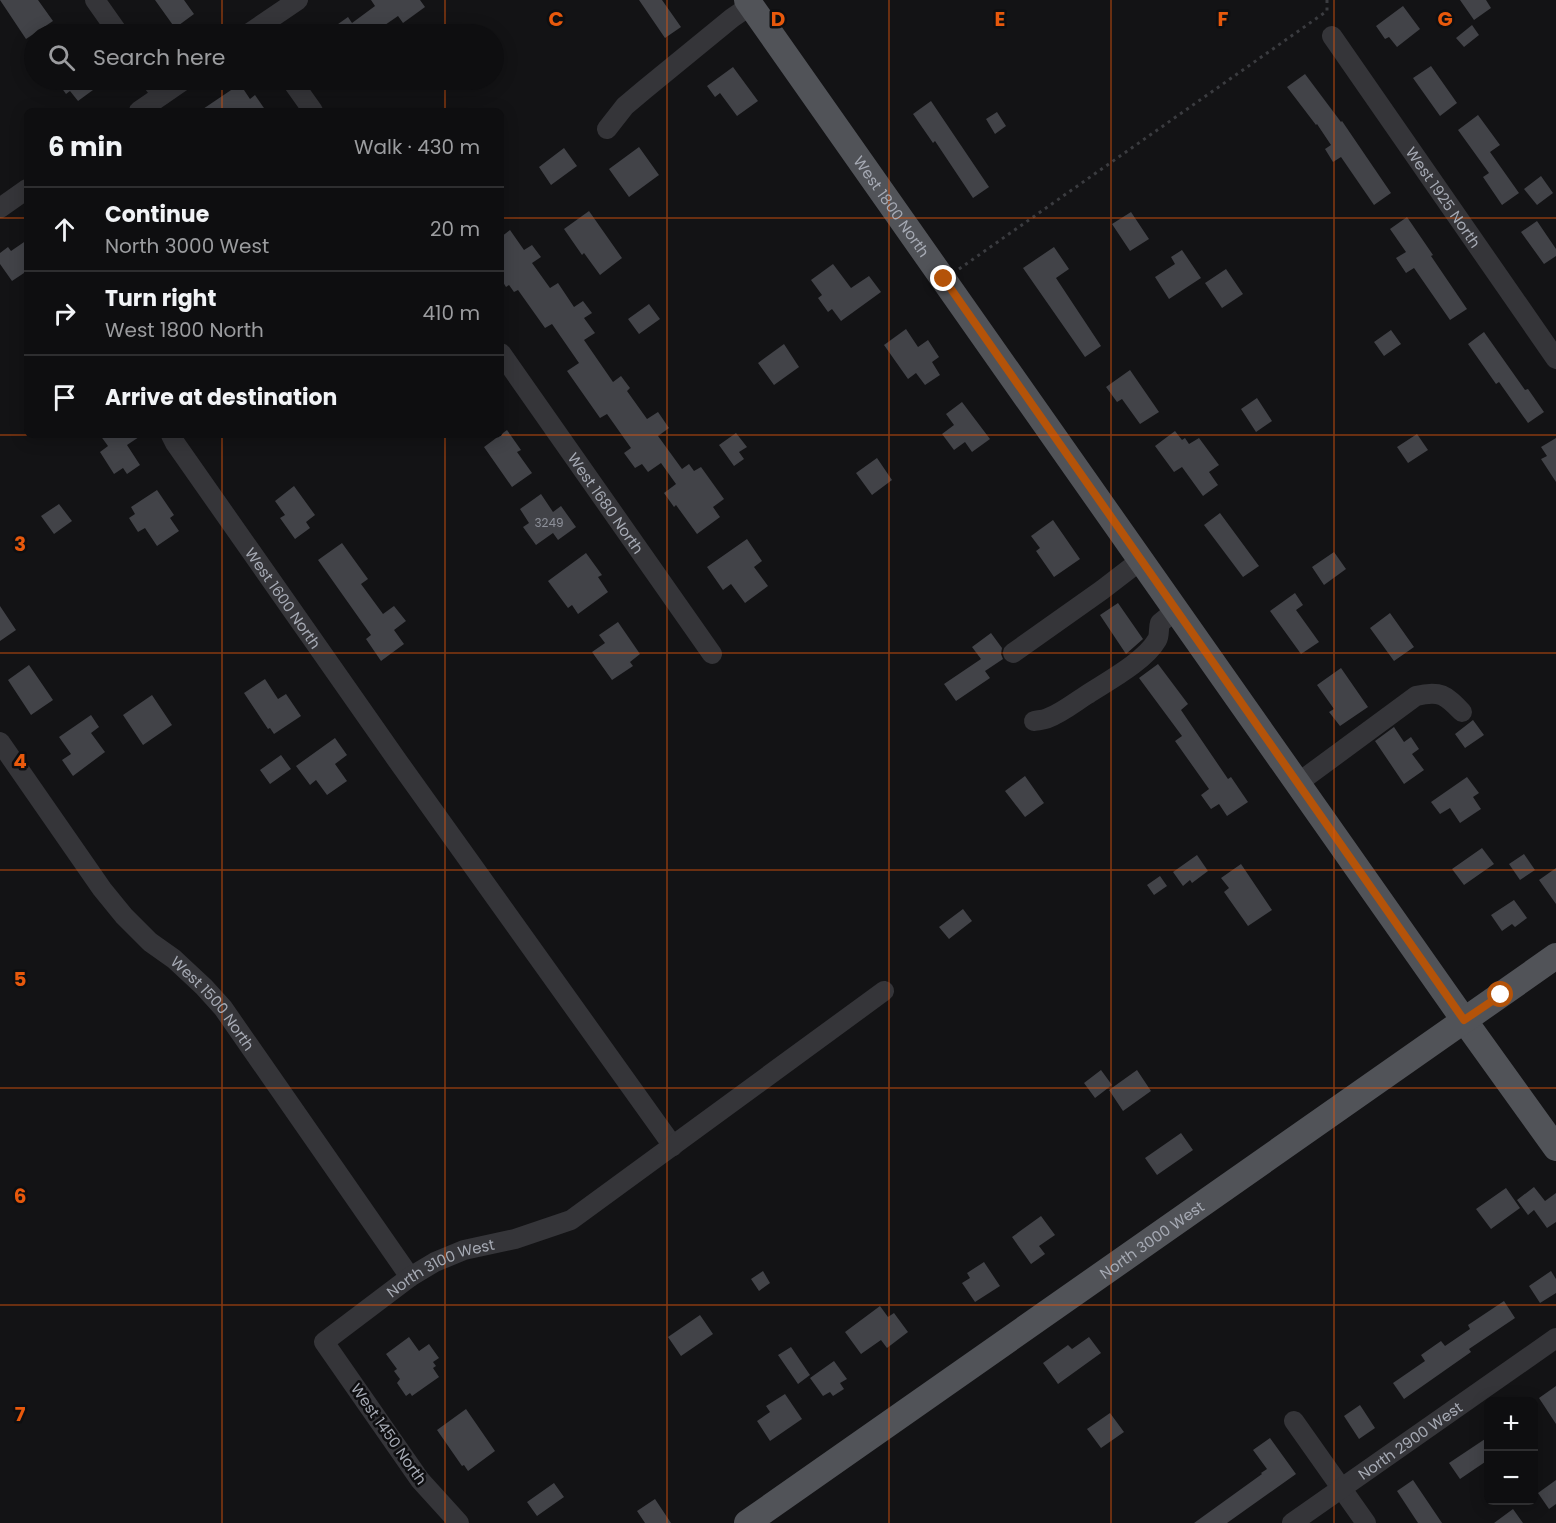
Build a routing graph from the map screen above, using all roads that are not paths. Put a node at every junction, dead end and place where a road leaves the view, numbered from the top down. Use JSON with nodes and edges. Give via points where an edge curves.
{"nodes":[{"id":1,"x":95,"y":0,"type":"edge"},
{"id":2,"x":298,"y":0,"type":"edge"},
{"id":3,"x":749,"y":2,"type":"edge"},
{"id":4,"x":112,"y":24,"type":"edge"},
{"id":5,"x":267,"y":24,"type":"edge"},
{"id":6,"x":1332,"y":36,"type":"dead end"},
{"id":7,"x":154,"y":90,"type":"edge"},
{"id":8,"x":298,"y":90,"type":"edge"},
{"id":9,"x":141,"y":108,"type":"edge"},
{"id":10,"x":311,"y":108,"type":"edge"},
{"id":11,"x":607,"y":129,"type":"dead end"},
{"id":12,"x":24,"y":191,"type":"edge"},
{"id":13,"x":0,"y":208,"type":"edge"},
{"id":14,"x":504,"y":357,"type":"edge"},
{"id":15,"x":1556,"y":359,"type":"edge"},
{"id":16,"x":173,"y":438,"type":"edge"},
{"id":17,"x":1141,"y":560,"type":"junction"},
{"id":18,"x":1176,"y":610,"type":"junction"},
{"id":19,"x":1013,"y":653,"type":"dead end"},
{"id":20,"x":712,"y":654,"type":"dead end"},
{"id":21,"x":1462,"y":712,"type":"dead end"},
{"id":22,"x":1035,"y":720,"type":"dead end"},
{"id":23,"x":0,"y":742,"type":"edge"},
{"id":24,"x":1298,"y":783,"type":"junction"},
{"id":25,"x":1556,"y":956,"type":"edge"},
{"id":26,"x":884,"y":991,"type":"dead end"},
{"id":27,"x":1464,"y":1020,"type":"junction"},
{"id":28,"x":673,"y":1146,"type":"junction"},
{"id":29,"x":1556,"y":1148,"type":"edge"},
{"id":30,"x":410,"y":1277,"type":"junction"},
{"id":31,"x":1556,"y":1338,"type":"edge"},
{"id":32,"x":324,"y":1342,"type":"joint"},
{"id":33,"x":1294,"y":1421,"type":"dead end"},
{"id":34,"x":1341,"y":1489,"type":"junction"},
{"id":35,"x":459,"y":1523,"type":"edge"},
{"id":36,"x":747,"y":1523,"type":"edge"},
{"id":37,"x":1292,"y":1523,"type":"edge"},
{"id":38,"x":1366,"y":1523,"type":"edge"}],
"edges":[{"from":1,"to":4,"type":"street"},
{"from":2,"to":5,"type":"street"},
{"from":3,"to":11,"type":"street","via":[[632,100]]},
{"from":3,"to":17,"type":"main road","name":"West 1800 North"},
{"from":6,"to":15,"type":"street","name":"West 1925 North"},
{"from":7,"to":9,"type":"street"},
{"from":8,"to":10,"type":"street"},
{"from":12,"to":13,"type":"street"},
{"from":14,"to":20,"type":"street","name":"West 1680 North"},
{"from":16,"to":28,"type":"street","name":"West 1600 North"},
{"from":17,"to":18,"type":"main road","name":"West 1800 North"},
{"from":17,"to":19,"type":"street"},
{"from":18,"to":22,"type":"street","via":[[1160,623],[1159,637],[1134,663],[1060,712]]},
{"from":18,"to":24,"type":"main road","name":"West 1800 North"},
{"from":21,"to":24,"type":"street","via":[[1449,698],[1439,694],[1416,696]]},
{"from":23,"to":30,"type":"street","name":"West 1500 North","via":[[124,916],[223,1008]]},
{"from":24,"to":27,"type":"main road","name":"West 1800 North"},
{"from":25,"to":27,"type":"main road","name":"North 3000 West"},
{"from":26,"to":28,"type":"street","name":"North 3100 West"},
{"from":27,"to":29,"type":"main road","name":"West 1800 North"},
{"from":27,"to":36,"type":"main road","name":"North 3000 West"},
{"from":28,"to":30,"type":"street","name":"North 3100 West","via":[[571,1220],[515,1239],[464,1250]]},
{"from":30,"to":32,"type":"street","name":"North 3100 West"},
{"from":31,"to":34,"type":"street","name":"North 2900 West"},
{"from":32,"to":35,"type":"street","name":"West 1450 North","via":[[420,1480]]},
{"from":33,"to":34,"type":"street"},
{"from":34,"to":37,"type":"street","name":"North 2900 West"},
{"from":34,"to":38,"type":"street"}]}
